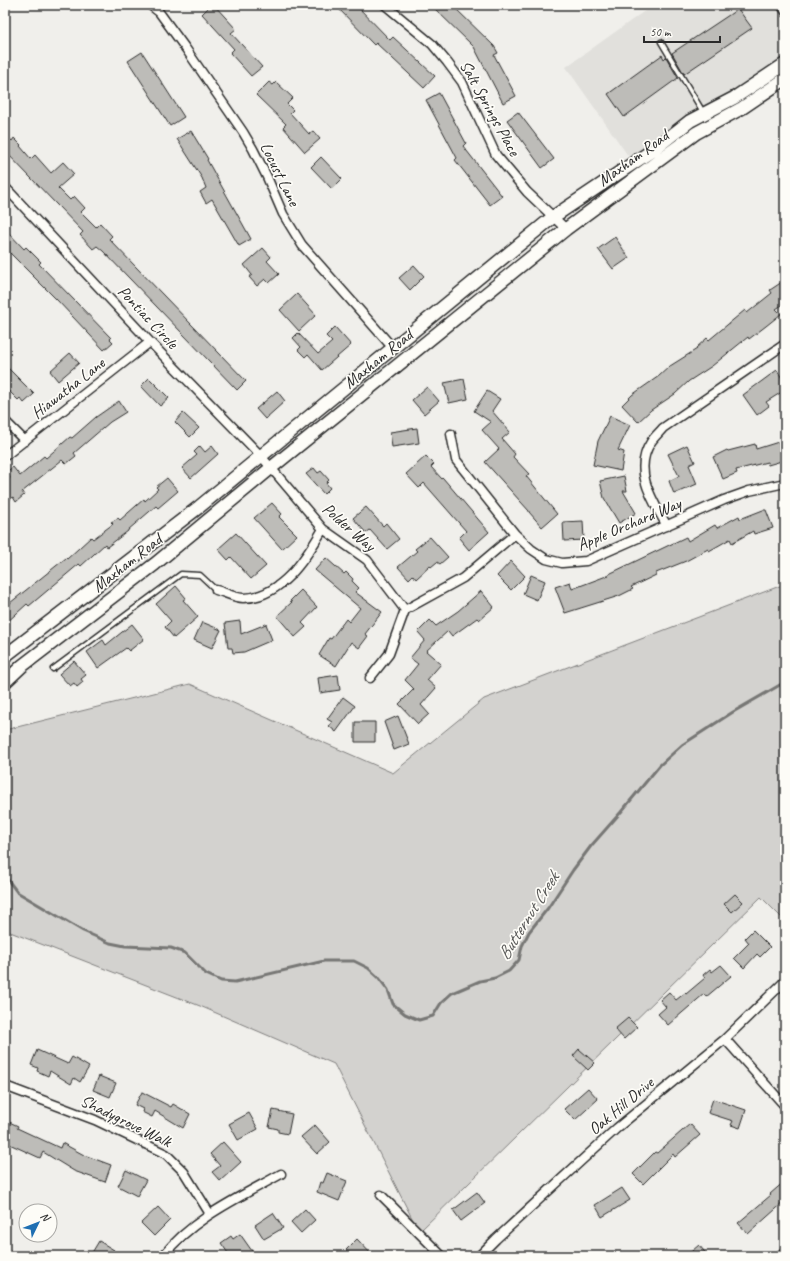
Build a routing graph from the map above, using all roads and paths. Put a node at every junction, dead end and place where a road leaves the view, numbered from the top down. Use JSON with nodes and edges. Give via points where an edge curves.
{"nodes":[{"id":1,"x":150,"y":5,"type":"edge"},
{"id":2,"x":385,"y":5,"type":"edge"},
{"id":3,"x":778,"y":5,"type":"edge"},
{"id":4,"x":785,"y":14,"type":"edge"},
{"id":5,"x":661,"y":42,"type":"dead end"},
{"id":6,"x":785,"y":64,"type":"edge"},
{"id":7,"x":785,"y":79,"type":"edge"},
{"id":8,"x":704,"y":114,"type":"junction"},
{"id":9,"x":5,"y":187,"type":"edge"},
{"id":10,"x":553,"y":217,"type":"junction"},
{"id":11,"x":566,"y":229,"type":"junction"},
{"id":12,"x":150,"y":342,"type":"junction"},
{"id":13,"x":785,"y":344,"type":"edge"},
{"id":14,"x":393,"y":348,"type":"junction"},
{"id":15,"x":5,"y":421,"type":"edge"},
{"id":16,"x":451,"y":434,"type":"dead end"},
{"id":17,"x":25,"y":441,"type":"junction"},
{"id":18,"x":5,"y":456,"type":"edge"},
{"id":19,"x":260,"y":456,"type":"junction"},
{"id":20,"x":271,"y":468,"type":"junction"},
{"id":21,"x":785,"y":483,"type":"edge"},
{"id":22,"x":667,"y":526,"type":"junction"},
{"id":23,"x":323,"y":529,"type":"junction"},
{"id":24,"x":515,"y":534,"type":"junction"},
{"id":25,"x":216,"y":590,"type":"joint"},
{"id":26,"x":405,"y":610,"type":"junction"},
{"id":27,"x":5,"y":656,"type":"edge"},
{"id":28,"x":53,"y":669,"type":"dead end"},
{"id":29,"x":370,"y":678,"type":"dead end"},
{"id":30,"x":5,"y":682,"type":"edge"},
{"id":31,"x":785,"y":981,"type":"edge"},
{"id":32,"x":725,"y":1039,"type":"junction"},
{"id":33,"x":5,"y":1086,"type":"edge"},
{"id":34,"x":785,"y":1106,"type":"edge"},
{"id":35,"x":281,"y":1174,"type":"dead end"},
{"id":36,"x":381,"y":1195,"type":"dead end"},
{"id":37,"x":210,"y":1214,"type":"junction"},
{"id":38,"x":785,"y":1251,"type":"edge"},
{"id":39,"x":163,"y":1256,"type":"edge"},
{"id":40,"x":442,"y":1256,"type":"edge"},
{"id":41,"x":479,"y":1256,"type":"edge"},
{"id":42,"x":780,"y":1256,"type":"edge"}],
"edges":[{"from":1,"to":14,"type":"street","name":"Locust Lane","via":[[159,12],[186,49],[253,148],[283,214],[302,246]]},
{"from":2,"to":10,"type":"street","name":"Salt Springs Place","via":[[432,44],[447,62],[462,82],[496,155],[526,192]]},
{"from":3,"to":4,"type":"lane"},
{"from":5,"to":8,"type":"lane"},
{"from":6,"to":8,"type":"main road","name":"Maxham Road","via":[[734,98]]},
{"from":7,"to":11,"type":"main road","name":"Maxham Road","via":[[742,108],[696,133]]},
{"from":8,"to":10,"type":"main road","name":"Maxham Road","via":[[690,121],[653,150]]},
{"from":9,"to":12,"type":"street","name":"Pontiac Circle"},
{"from":10,"to":11,"type":"street","name":"Salt Springs Place"},
{"from":10,"to":14,"type":"main road","name":"Maxham Road"},
{"from":11,"to":20,"type":"main road","name":"Maxham Road"},
{"from":12,"to":17,"type":"street","name":"Hiawatha Lane"},
{"from":12,"to":19,"type":"street","name":"Pontiac Circle"},
{"from":13,"to":22,"type":"street","via":[[664,428],[651,442],[644,457],[644,478]]},
{"from":14,"to":19,"type":"main road","name":"Maxham Road"},
{"from":15,"to":17,"type":"street"},
{"from":16,"to":24,"type":"street","name":"Apple Orchard Way","via":[[456,460]]},
{"from":17,"to":18,"type":"street","name":"Hiawatha Lane"},
{"from":19,"to":20,"type":"street","name":"Pontiac Circle"},
{"from":19,"to":27,"type":"main road","name":"Maxham Road","via":[[199,507]]},
{"from":20,"to":23,"type":"street","name":"Polder Way"},
{"from":20,"to":30,"type":"main road","name":"Maxham Road","via":[[155,564],[22,666]]},
{"from":21,"to":22,"type":"street","name":"Apple Orchard Way","via":[[724,500]]},
{"from":22,"to":24,"type":"street","name":"Apple Orchard Way","via":[[586,561],[562,564],[546,559],[530,549]]},
{"from":23,"to":25,"type":"street","via":[[287,578],[261,596],[242,598]]},
{"from":23,"to":26,"type":"street","name":"Polder Way","via":[[367,560]]},
{"from":24,"to":26,"type":"street","via":[[463,578]]},
{"from":25,"to":28,"type":"lane","via":[[200,575],[180,574]]},
{"from":26,"to":29,"type":"street","via":[[389,654]]},
{"from":31,"to":32,"type":"street","name":"Oak Hill Drive"},
{"from":32,"to":34,"type":"street"},
{"from":32,"to":41,"type":"street","name":"Oak Hill Drive","via":[[617,1128]]},
{"from":33,"to":37,"type":"street","name":"Shadygrove Walk","via":[[95,1120],[166,1154],[184,1172]]},
{"from":35,"to":37,"type":"street"},
{"from":36,"to":40,"type":"street"},
{"from":37,"to":39,"type":"street","via":[[172,1244]]},
{"from":38,"to":42,"type":"street"}]}
